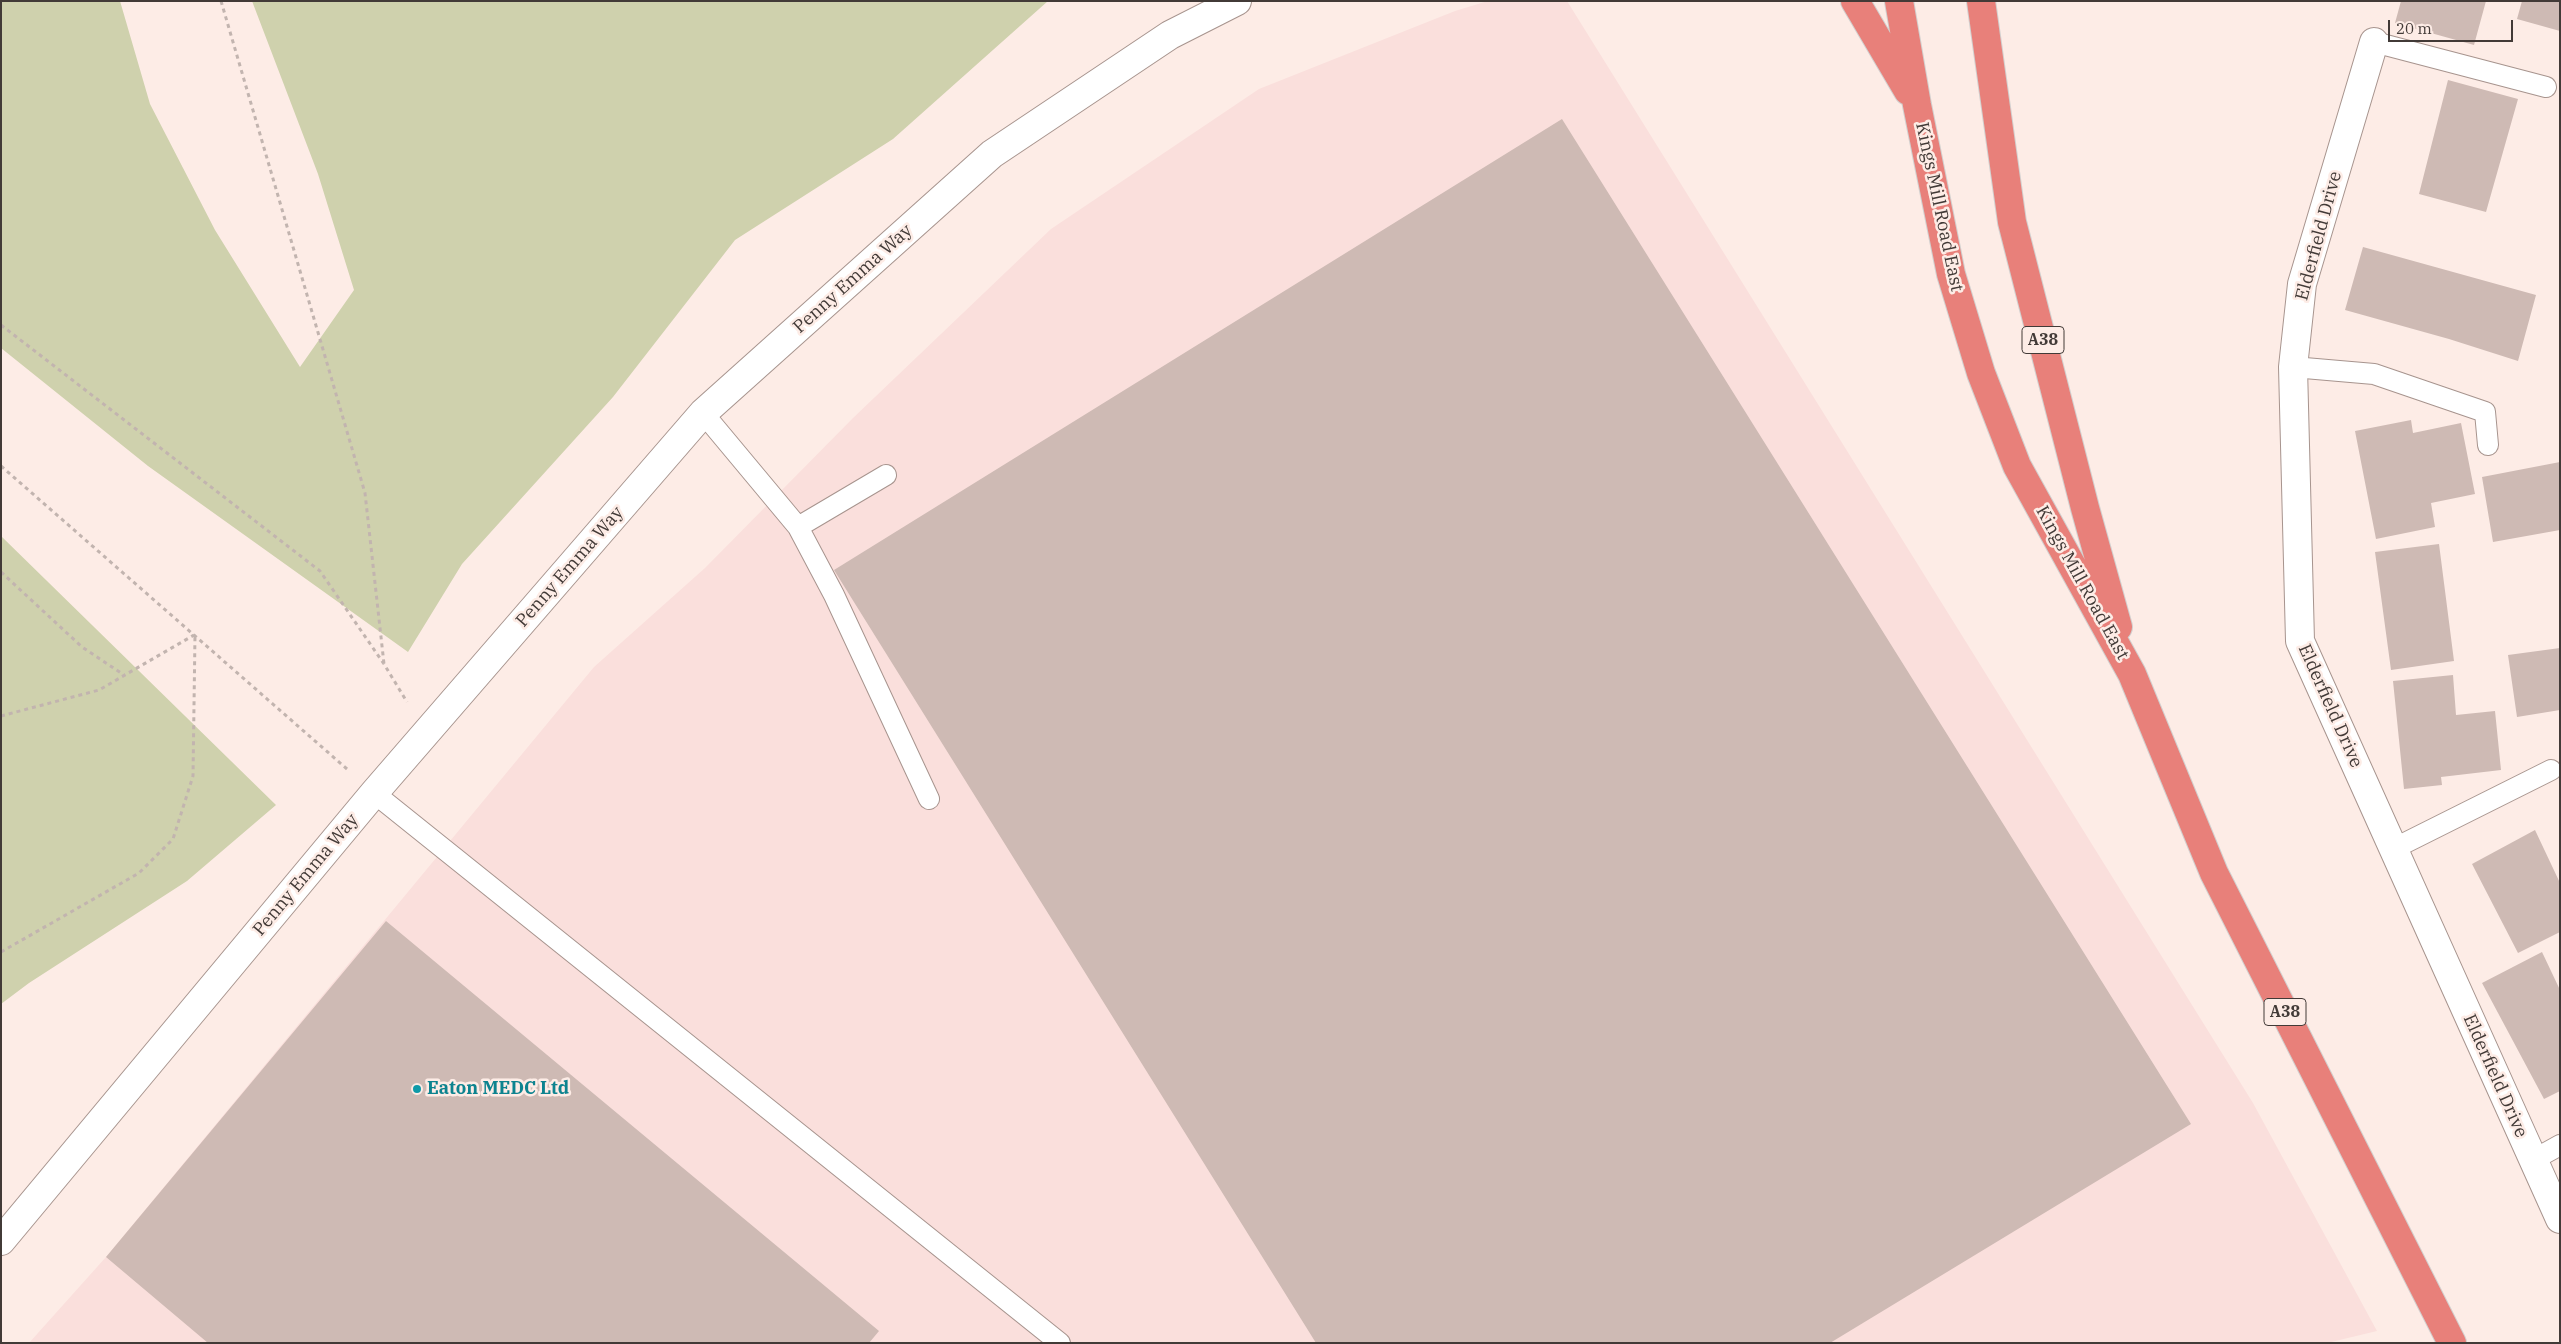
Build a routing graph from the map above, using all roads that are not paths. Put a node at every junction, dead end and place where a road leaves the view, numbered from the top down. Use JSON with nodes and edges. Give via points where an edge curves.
{"nodes":[{"id":1,"x":1237,"y":1,"type":"edge"},
{"id":2,"x":1855,"y":1,"type":"edge"},
{"id":3,"x":1899,"y":1,"type":"edge"},
{"id":4,"x":1981,"y":1,"type":"edge"},
{"id":5,"x":2374,"y":42,"type":"joint"},
{"id":6,"x":2546,"y":87,"type":"dead end"},
{"id":7,"x":1917,"y":105,"type":"junction"},
{"id":8,"x":2294,"y":367,"type":"junction"},
{"id":9,"x":703,"y":413,"type":"junction"},
{"id":10,"x":2488,"y":445,"type":"dead end"},
{"id":11,"x":886,"y":475,"type":"dead end"},
{"id":12,"x":798,"y":527,"type":"junction"},
{"id":13,"x":2132,"y":674,"type":"junction"},
{"id":14,"x":2551,"y":770,"type":"dead end"},
{"id":15,"x":374,"y":793,"type":"junction"},
{"id":16,"x":929,"y":799,"type":"dead end"},
{"id":17,"x":2393,"y":849,"type":"junction"},
{"id":18,"x":2560,"y":1145,"type":"edge"},
{"id":19,"x":2533,"y":1160,"type":"junction"},
{"id":20,"x":2560,"y":1219,"type":"edge"},
{"id":21,"x":1,"y":1241,"type":"edge"},
{"id":22,"x":1060,"y":1343,"type":"edge"},
{"id":23,"x":2452,"y":1343,"type":"edge"}],
"edges":[{"from":1,"to":9,"type":"main road","name":"Penny Emma Way","via":[[1170,34],[992,154]]},
{"from":2,"to":7,"type":"highway"},
{"from":3,"to":7,"type":"highway","name":"Kings Mill Road East","number":"A38"},
{"from":4,"to":13,"type":"highway","name":"Kings Mill Road East","number":"A38","via":[[2012,222],[2085,508]]},
{"from":5,"to":6,"type":"lane"},
{"from":5,"to":8,"type":"main road","name":"Elderfield Drive","via":[[2302,284]]},
{"from":7,"to":13,"type":"highway","name":"Kings Mill Road East","number":"A38","via":[[1951,274],[1981,374],[2017,466]]},
{"from":8,"to":10,"type":"lane","via":[[2374,374],[2486,412]]},
{"from":8,"to":17,"type":"main road","name":"Elderfield Drive","via":[[2300,641]]},
{"from":9,"to":12,"type":"lane"},
{"from":9,"to":15,"type":"main road","name":"Penny Emma Way"},
{"from":11,"to":12,"type":"lane"},
{"from":12,"to":16,"type":"lane","via":[[834,595]]},
{"from":13,"to":23,"type":"highway","number":"A38","via":[[2214,873]]},
{"from":14,"to":17,"type":"lane"},
{"from":15,"to":21,"type":"main road","name":"Penny Emma Way"},
{"from":15,"to":22,"type":"lane"},
{"from":17,"to":19,"type":"main road","name":"Elderfield Drive"},
{"from":18,"to":19,"type":"lane"},
{"from":19,"to":20,"type":"main road","name":"Elderfield Drive"}]}
